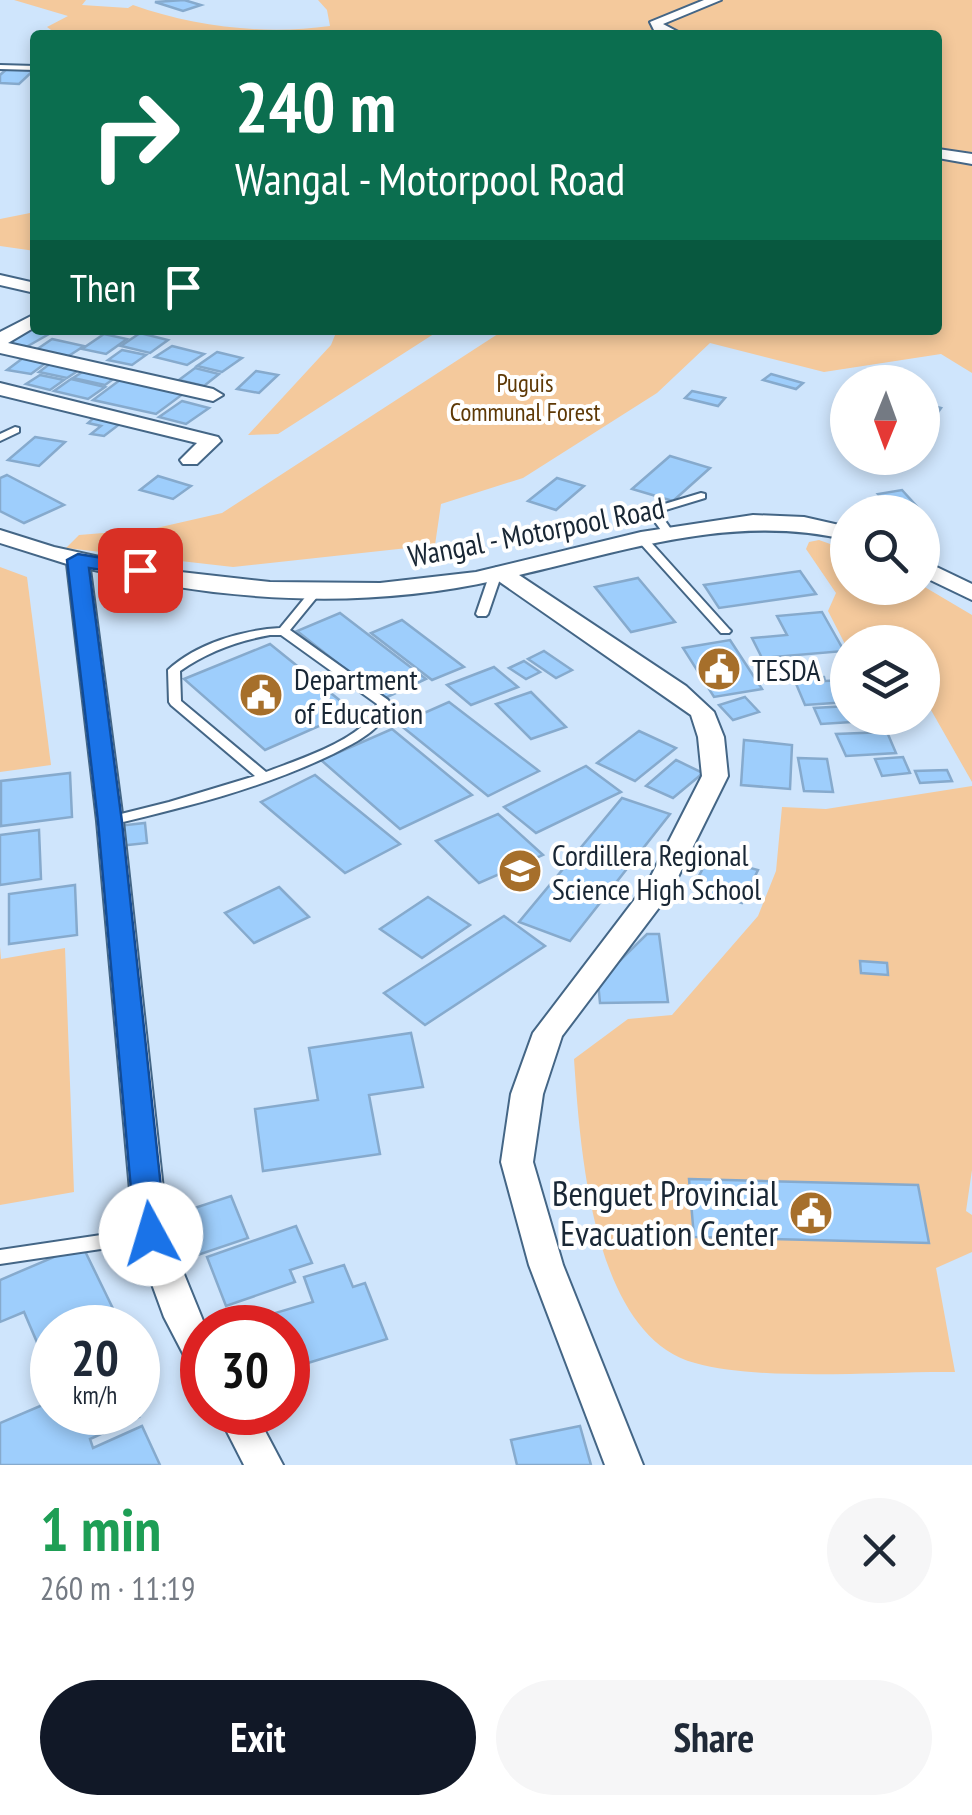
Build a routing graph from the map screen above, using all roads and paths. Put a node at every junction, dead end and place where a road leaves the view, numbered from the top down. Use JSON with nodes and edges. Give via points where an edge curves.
{"nodes":[{"id":1,"x":715,"y":0,"type":"edge"},
{"id":2,"x":663,"y":30,"type":"edge"},
{"id":3,"x":0,"y":67,"type":"edge"},
{"id":4,"x":30,"y":68,"type":"edge"},
{"id":5,"x":942,"y":155,"type":"edge"},
{"id":6,"x":972,"y":159,"type":"edge"},
{"id":7,"x":0,"y":280,"type":"edge"},
{"id":8,"x":30,"y":287,"type":"edge"},
{"id":9,"x":30,"y":322,"type":"edge"},
{"id":10,"x":0,"y":343,"type":"edge"},
{"id":11,"x":0,"y":389,"type":"edge"},
{"id":12,"x":212,"y":395,"type":"dead end"},
{"id":13,"x":15,"y":430,"type":"dead end"},
{"id":14,"x":0,"y":438,"type":"edge"},
{"id":15,"x":190,"y":460,"type":"dead end"},
{"id":16,"x":701,"y":496,"type":"dead end"},
{"id":17,"x":830,"y":530,"type":"edge"},
{"id":18,"x":670,"y":535,"type":"junction"},
{"id":19,"x":0,"y":536,"type":"edge"},
{"id":20,"x":643,"y":540,"type":"junction"},
{"id":21,"x":78,"y":560,"type":"junction"},
{"id":22,"x":497,"y":570,"type":"junction"},
{"id":23,"x":940,"y":576,"type":"edge"},
{"id":24,"x":316,"y":591,"type":"junction"},
{"id":25,"x":972,"y":593,"type":"edge"},
{"id":26,"x":482,"y":614,"type":"dead end"},
{"id":27,"x":283,"y":631,"type":"junction"},
{"id":28,"x":725,"y":631,"type":"dead end"},
{"id":29,"x":265,"y":778,"type":"junction"},
{"id":30,"x":110,"y":822,"type":"junction"},
{"id":31,"x":151,"y":1234,"type":"junction"},
{"id":32,"x":0,"y":1258,"type":"edge"},
{"id":33,"x":180,"y":1312,"type":"edge"},
{"id":34,"x":248,"y":1435,"type":"edge"},
{"id":35,"x":264,"y":1465,"type":"edge"},
{"id":36,"x":624,"y":1465,"type":"edge"}],
"edges":[{"from":1,"to":2,"type":"street","via":[[656,22]]},
{"from":3,"to":4,"type":"lane"},
{"from":5,"to":6,"type":"street"},
{"from":7,"to":8,"type":"street"},
{"from":9,"to":10,"type":"street"},
{"from":10,"to":12,"type":"street"},
{"from":11,"to":15,"type":"street","via":[[211,441]]},
{"from":13,"to":14,"type":"lane"},
{"from":16,"to":18,"type":"lane","via":[[652,512]]},
{"from":17,"to":18,"type":"street","name":"Wangal - Motorpool Road","via":[[760,521]]},
{"from":18,"to":20,"type":"street","name":"Wangal - Motorpool Road"},
{"from":19,"to":21,"type":"street","name":"Wangal - Motorpool Road"},
{"from":20,"to":22,"type":"street","name":"Wangal - Motorpool Road"},
{"from":20,"to":28,"type":"lane"},
{"from":21,"to":24,"type":"street","name":"Wangal - Motorpool Road"},
{"from":21,"to":30,"type":"street"},
{"from":22,"to":24,"type":"street","name":"Wangal - Motorpool Road","via":[[431,586]]},
{"from":22,"to":26,"type":"lane"},
{"from":22,"to":36,"type":"street","via":[[678,691],[702,712],[711,736],[715,776],[660,886],[548,1033],[527,1094],[517,1162],[546,1264]]},
{"from":23,"to":25,"type":"street"},
{"from":24,"to":27,"type":"lane"},
{"from":27,"to":29,"type":"lane","via":[[259,633],[186,661],[174,670],[172,685],[175,702]]},
{"from":27,"to":29,"type":"lane","via":[[384,704],[383,717],[370,731]]},
{"from":29,"to":30,"type":"lane"},
{"from":30,"to":31,"type":"street"},
{"from":31,"to":32,"type":"lane"},
{"from":31,"to":33,"type":"street"},
{"from":34,"to":35,"type":"street"}]}
